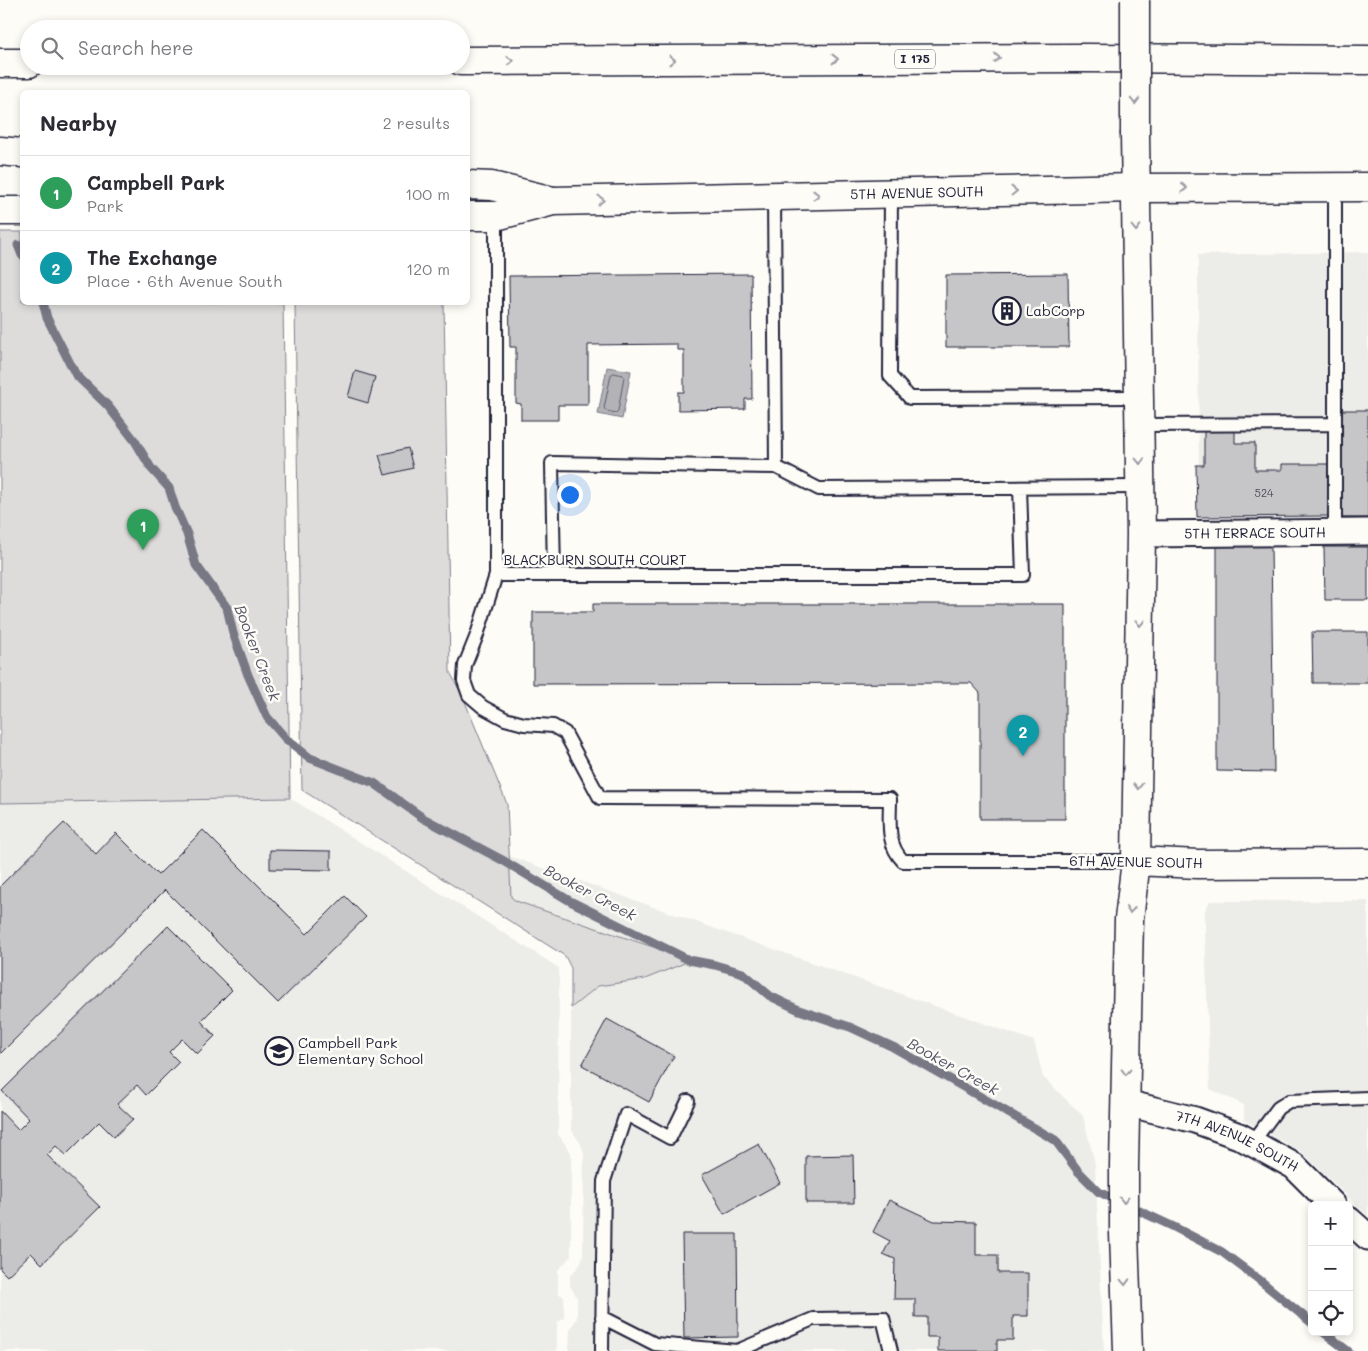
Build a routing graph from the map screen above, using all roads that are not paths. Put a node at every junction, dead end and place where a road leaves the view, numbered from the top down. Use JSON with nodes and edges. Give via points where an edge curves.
{"nodes":[{"id":1,"x":1135,"y":0,"type":"edge"},
{"id":2,"x":1368,"y":60,"type":"edge"},
{"id":3,"x":470,"y":61,"type":"edge"},
{"id":4,"x":0,"y":63,"type":"edge"},
{"id":5,"x":20,"y":63,"type":"edge"},
{"id":6,"x":0,"y":151,"type":"edge"},
{"id":7,"x":20,"y":153,"type":"edge"},
{"id":8,"x":470,"y":185,"type":"edge"},
{"id":9,"x":1335,"y":187,"type":"junction"},
{"id":10,"x":1368,"y":187,"type":"edge"},
{"id":11,"x":1135,"y":188,"type":"junction"},
{"id":12,"x":891,"y":194,"type":"junction"},
{"id":13,"x":774,"y":195,"type":"junction"},
{"id":14,"x":553,"y":201,"type":"junction"},
{"id":15,"x":0,"y":211,"type":"edge"},
{"id":16,"x":20,"y":211,"type":"edge"},
{"id":17,"x":470,"y":216,"type":"edge"},
{"id":18,"x":496,"y":216,"type":"junction"},
{"id":19,"x":1139,"y":397,"type":"junction"},
{"id":20,"x":1336,"y":424,"type":"junction"},
{"id":21,"x":1139,"y":425,"type":"junction"},
{"id":22,"x":776,"y":467,"type":"junction"},
{"id":23,"x":1140,"y":487,"type":"junction"},
{"id":24,"x":1020,"y":488,"type":"junction"},
{"id":25,"x":1336,"y":532,"type":"junction"},
{"id":26,"x":1368,"y":532,"type":"edge"},
{"id":27,"x":1141,"y":534,"type":"junction"},
{"id":28,"x":496,"y":575,"type":"junction"},
{"id":29,"x":554,"y":575,"type":"junction"},
{"id":30,"x":1136,"y":862,"type":"junction"},
{"id":31,"x":1368,"y":863,"type":"edge"},
{"id":32,"x":1368,"y":1098,"type":"edge"},
{"id":33,"x":688,"y":1101,"type":"dead end"},
{"id":34,"x":1126,"y":1103,"type":"junction"},
{"id":35,"x":1252,"y":1143,"type":"junction"},
{"id":36,"x":1329,"y":1201,"type":"edge"},
{"id":37,"x":1353,"y":1223,"type":"edge"},
{"id":38,"x":1368,"y":1236,"type":"edge"},
{"id":39,"x":602,"y":1317,"type":"junction"},
{"id":40,"x":602,"y":1351,"type":"edge"},
{"id":41,"x":890,"y":1351,"type":"edge"},
{"id":42,"x":1128,"y":1351,"type":"edge"}],
"edges":[{"from":1,"to":11,"type":"main road","one_way":true,"bridge":true},
{"from":3,"to":2,"type":"main road","number":"I 175","one_way":true},
{"from":4,"to":5,"type":"main road"},
{"from":6,"to":7,"type":"main road"},
{"from":8,"to":14,"type":"main road","via":[[492,186]]},
{"from":9,"to":10,"type":"main road","name":"5TH AVENUE SOUTH"},
{"from":11,"to":9,"type":"main road","name":"5TH AVENUE SOUTH","one_way":true},
{"from":9,"to":20,"type":"lane"},
{"from":12,"to":11,"type":"main road","name":"5TH AVENUE SOUTH","one_way":true},
{"from":11,"to":19,"type":"main road","one_way":true},
{"from":13,"to":12,"type":"main road","name":"5TH AVENUE SOUTH","one_way":true},
{"from":12,"to":19,"type":"lane","via":[[890,376],[910,398]]},
{"from":14,"to":13,"type":"main road","name":"5TH AVENUE SOUTH","one_way":true},
{"from":13,"to":22,"type":"lane"},
{"from":14,"to":18,"type":"main road","name":"5TH AVENUE SOUTH"},
{"from":15,"to":16,"type":"main road"},
{"from":17,"to":18,"type":"main road","name":"5TH AVENUE SOUTH"},
{"from":18,"to":28,"type":"lane","name":"BLACKBURN SOUTH COURT"},
{"from":19,"to":21,"type":"main road"},
{"from":20,"to":21,"type":"lane"},
{"from":20,"to":25,"type":"lane"},
{"from":21,"to":23,"type":"main road","one_way":true},
{"from":22,"to":24,"type":"lane","via":[[819,489]]},
{"from":22,"to":29,"type":"lane","via":[[552,463]]},
{"from":23,"to":24,"type":"lane"},
{"from":23,"to":27,"type":"main road"},
{"from":24,"to":29,"type":"lane","name":"BLACKBURN SOUTH COURT","via":[[1023,575]]},
{"from":25,"to":26,"type":"street","name":"5TH TERRACE SOUTH"},
{"from":25,"to":27,"type":"street","name":"5TH TERRACE SOUTH"},
{"from":27,"to":30,"type":"main road","one_way":true},
{"from":28,"to":29,"type":"lane","name":"BLACKBURN SOUTH COURT"},
{"from":28,"to":30,"type":"lane","name":"6TH AVENUE SOUTH","via":[[464,665],[464,681],[469,695],[505,719],[553,726],[565,733],[600,798],[890,799],[891,841],[903,860]]},
{"from":30,"to":31,"type":"main road","name":"6TH AVENUE SOUTH"},
{"from":30,"to":34,"type":"main road","one_way":true,"via":[[1128,919]]},
{"from":32,"to":35,"type":"lane","via":[[1289,1101],[1278,1108]]},
{"from":33,"to":39,"type":"lane","via":[[670,1138],[626,1114],[604,1181]]},
{"from":34,"to":35,"type":"street","name":"7TH AVENUE SOUTH","via":[[1195,1120]]},
{"from":34,"to":42,"type":"main road","one_way":true,"via":[[1124,1233]]},
{"from":35,"to":36,"type":"street","name":"7TH AVENUE SOUTH","via":[[1294,1166]]},
{"from":37,"to":38,"type":"street"},
{"from":39,"to":40,"type":"lane"},
{"from":39,"to":41,"type":"lane","via":[[655,1344],[737,1350],[813,1319],[883,1318]]}]}
